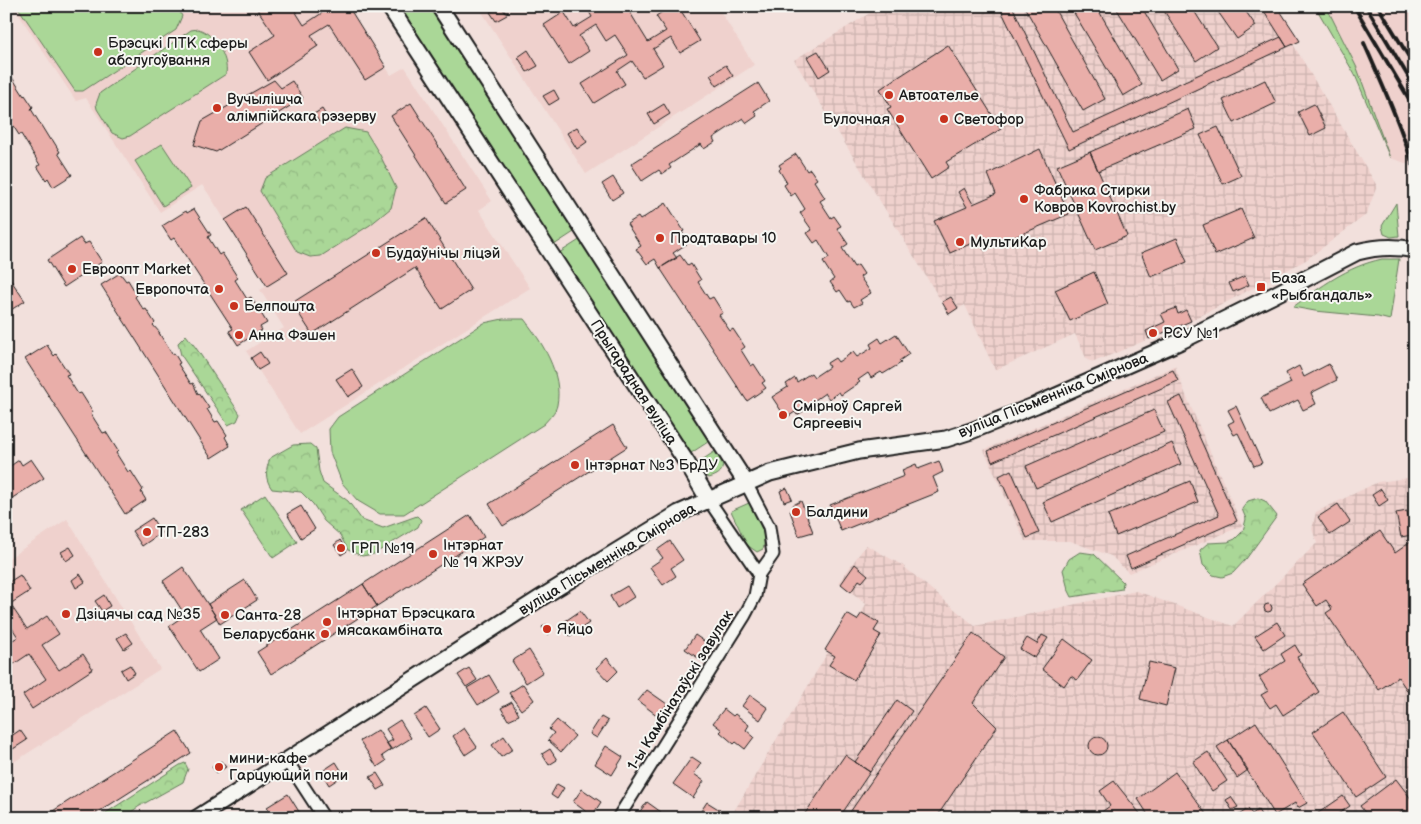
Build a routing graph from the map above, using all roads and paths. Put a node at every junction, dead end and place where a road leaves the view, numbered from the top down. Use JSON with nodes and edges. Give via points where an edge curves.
{"nodes":[{"id":1,"x":389,"y":6,"type":"edge"},
{"id":2,"x":439,"y":6,"type":"edge"},
{"id":3,"x":1415,"y":250,"type":"edge"},
{"id":4,"x":746,"y":483,"type":"junction"},
{"id":5,"x":708,"y":499,"type":"junction"},
{"id":6,"x":759,"y":574,"type":"junction"},
{"id":7,"x":287,"y":761,"type":"junction"},
{"id":8,"x":197,"y":818,"type":"edge"},
{"id":9,"x":324,"y":818,"type":"edge"},
{"id":10,"x":618,"y":818,"type":"edge"}],
"edges":[{"from":1,"to":5,"type":"main road","name":"Прыгарадная вуліца"},
{"from":2,"to":4,"type":"main road"},
{"from":3,"to":4,"type":"main road","name":"вуліца Пісьменніка Смірнова","via":[[1370,248],[1357,252],[1179,342],[972,431],[946,439],[859,451],[770,473]]},
{"from":4,"to":5,"type":"main road","name":"вуліца Пісьменніка Смірнова"},
{"from":4,"to":6,"type":"street","via":[[769,527],[774,554]]},
{"from":5,"to":6,"type":"street","name":"Прыгарадная вуліца"},
{"from":5,"to":7,"type":"main road","name":"вуліца Пісьменніка Смірнова","via":[[679,512],[542,596]]},
{"from":6,"to":10,"type":"street","name":"1-ы Камбінатаўскі завулак","via":[[755,596],[745,615]]},
{"from":7,"to":8,"type":"main road","name":"вуліца Пісьменніка Смірнова"},
{"from":7,"to":9,"type":"street"}]}
